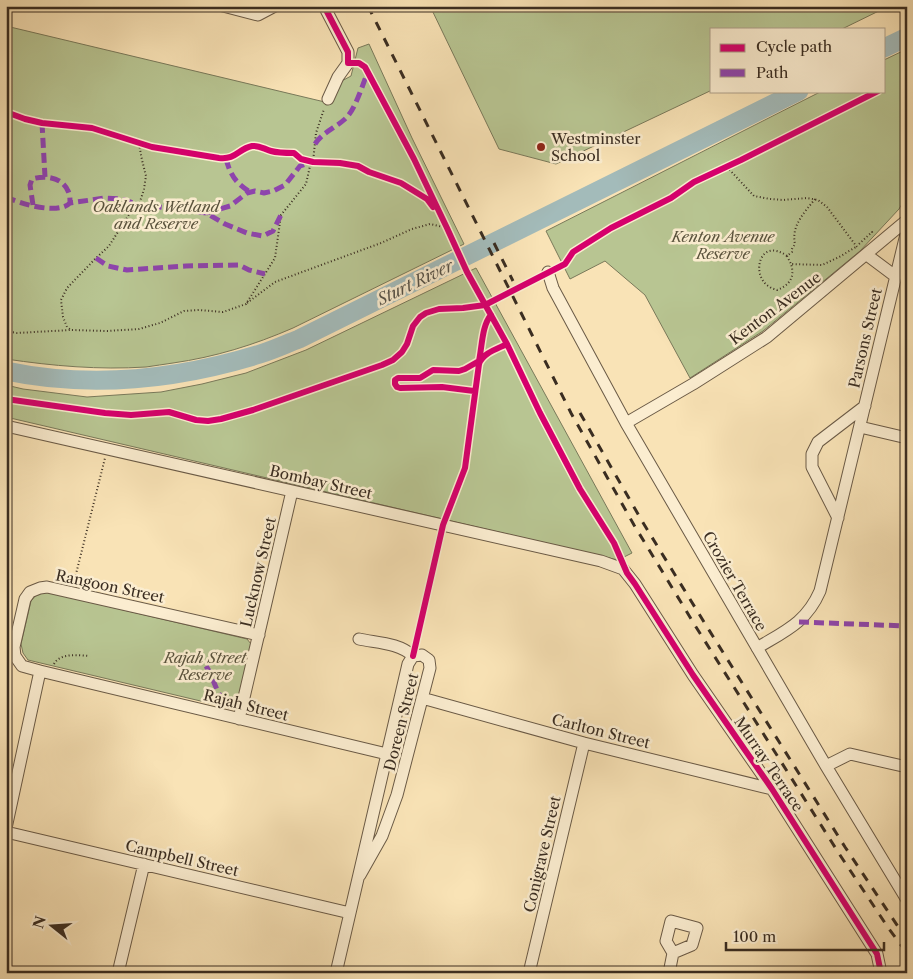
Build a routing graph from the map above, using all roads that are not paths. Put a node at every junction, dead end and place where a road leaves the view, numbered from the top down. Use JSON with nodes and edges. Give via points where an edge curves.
{"nodes":[{"id":1,"x":223,"y":6,"type":"edge"},
{"id":2,"x":275,"y":6,"type":"edge"},
{"id":3,"x":324,"y":6,"type":"edge"},
{"id":4,"x":328,"y":99,"type":"road end"},
{"id":5,"x":907,"y":220,"type":"edge"},
{"id":6,"x":907,"y":230,"type":"edge"},
{"id":7,"x":865,"y":256,"type":"junction"},
{"id":8,"x":548,"y":272,"type":"dead end"},
{"id":9,"x":895,"y":276,"type":"junction"},
{"id":10,"x":864,"y":406,"type":"junction"},
{"id":11,"x":626,"y":423,"type":"junction"},
{"id":12,"x":6,"y":426,"type":"edge"},
{"id":13,"x":860,"y":427,"type":"junction"},
{"id":14,"x":907,"y":438,"type":"edge"},
{"id":15,"x":292,"y":490,"type":"junction"},
{"id":16,"x":838,"y":518,"type":"junction"},
{"id":17,"x":627,"y":573,"type":"joint"},
{"id":18,"x":259,"y":635,"type":"junction"},
{"id":19,"x":359,"y":639,"type":"dead end"},
{"id":20,"x":757,"y":648,"type":"junction"},
{"id":21,"x":414,"y":656,"type":"junction"},
{"id":22,"x":40,"y":671,"type":"junction"},
{"id":23,"x":422,"y":698,"type":"junction"},
{"id":24,"x":239,"y":719,"type":"junction"},
{"id":25,"x":584,"y":742,"type":"junction"},
{"id":26,"x":387,"y":754,"type":"junction"},
{"id":27,"x":826,"y":766,"type":"junction"},
{"id":28,"x":907,"y":767,"type":"edge"},
{"id":29,"x":772,"y":789,"type":"junction"},
{"id":30,"x":6,"y":828,"type":"edge"},
{"id":31,"x":6,"y":832,"type":"edge"},
{"id":32,"x":144,"y":864,"type":"junction"},
{"id":33,"x":360,"y":874,"type":"junction"},
{"id":34,"x":907,"y":900,"type":"edge"},
{"id":35,"x":350,"y":913,"type":"junction"},
{"id":36,"x":673,"y":954,"type":"dead end"},
{"id":37,"x":118,"y":973,"type":"edge"},
{"id":38,"x":336,"y":973,"type":"edge"},
{"id":39,"x":529,"y":973,"type":"edge"},
{"id":40,"x":668,"y":973,"type":"edge"},
{"id":41,"x":881,"y":973,"type":"edge"}],
"edges":[{"from":1,"to":2,"type":"street","via":[[258,15]]},
{"from":3,"to":4,"type":"street","via":[[348,52],[348,63]]},
{"from":5,"to":7,"type":"street","name":"Kenton Avenue"},
{"from":6,"to":9,"type":"street","name":"Parsons Street"},
{"from":7,"to":9,"type":"street","name":"Parsons Street"},
{"from":7,"to":11,"type":"street","name":"Kenton Avenue","via":[[767,337]]},
{"from":8,"to":11,"type":"street","name":"Crozier Terrace","via":[[553,288]]},
{"from":9,"to":10,"type":"street","name":"Parsons Street"},
{"from":10,"to":13,"type":"street","name":"Parsons Street"},
{"from":10,"to":16,"type":"street","name":"Parsons Street","via":[[818,442],[812,454],[812,467]]},
{"from":11,"to":20,"type":"street","name":"Crozier Terrace"},
{"from":12,"to":15,"type":"street","name":"Bombay Street"},
{"from":13,"to":14,"type":"street"},
{"from":13,"to":16,"type":"street","name":"Parsons Street"},
{"from":15,"to":17,"type":"street","name":"Bombay Street","via":[[601,561]]},
{"from":15,"to":18,"type":"street","name":"Lucknow Street"},
{"from":16,"to":20,"type":"street","name":"Parsons Street","via":[[816,602],[799,622]]},
{"from":17,"to":29,"type":"street","name":"Murray Terrace"},
{"from":18,"to":22,"type":"street","name":"Rangoon Street","via":[[71,592],[40,588],[30,592],[25,600],[14,647],[15,656],[22,666]]},
{"from":18,"to":24,"type":"street","name":"Lucknow Street"},
{"from":19,"to":21,"type":"street","via":[[398,647]]},
{"from":20,"to":27,"type":"street","name":"Crozier Terrace"},
{"from":21,"to":23,"type":"street","name":"Doreen Street","via":[[422,655],[430,668]]},
{"from":21,"to":26,"type":"street","name":"Doreen Street","via":[[408,664]]},
{"from":22,"to":24,"type":"street","name":"Rajah Street"},
{"from":22,"to":30,"type":"street"},
{"from":23,"to":25,"type":"street","name":"Carlton Street"},
{"from":23,"to":33,"type":"street","name":"Doreen Street","via":[[397,796],[382,836]]},
{"from":24,"to":26,"type":"street","name":"Rajah Street"},
{"from":25,"to":29,"type":"street","name":"Carlton Street"},
{"from":25,"to":39,"type":"street","name":"Conigrave Street"},
{"from":26,"to":33,"type":"street","name":"Doreen Street"},
{"from":27,"to":28,"type":"street","via":[[850,754]]},
{"from":27,"to":34,"type":"street","name":"Crozier Terrace"},
{"from":29,"to":41,"type":"street","name":"Murray Terrace","via":[[877,954]]},
{"from":31,"to":32,"type":"street","name":"Campbell Street"},
{"from":32,"to":35,"type":"street","name":"Campbell Street"},
{"from":32,"to":37,"type":"street"},
{"from":33,"to":35,"type":"street","name":"Doreen Street"},
{"from":35,"to":38,"type":"street","name":"Doreen Street"},
{"from":36,"to":40,"type":"street"}]}
